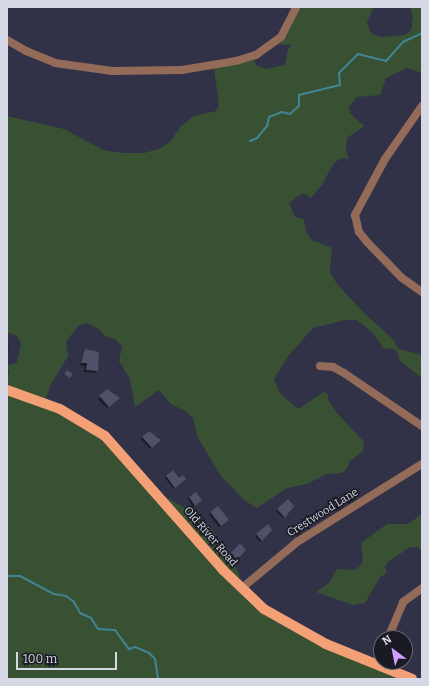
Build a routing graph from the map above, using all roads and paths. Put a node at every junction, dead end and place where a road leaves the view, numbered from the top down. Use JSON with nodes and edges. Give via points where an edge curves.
{"nodes":[{"id":1,"x":296,"y":7,"type":"edge"},
{"id":2,"x":7,"y":40,"type":"edge"},
{"id":3,"x":421,"y":110,"type":"edge"},
{"id":4,"x":422,"y":292,"type":"edge"},
{"id":5,"x":320,"y":366,"type":"dead end"},
{"id":6,"x":7,"y":390,"type":"edge"},
{"id":7,"x":422,"y":426,"type":"edge"},
{"id":8,"x":422,"y":464,"type":"edge"},
{"id":9,"x":242,"y":588,"type":"junction"},
{"id":10,"x":422,"y":588,"type":"edge"},
{"id":11,"x":391,"y":630,"type":"edge"},
{"id":12,"x":373,"y":661,"type":"edge"},
{"id":13,"x":394,"y":670,"type":"edge"},
{"id":14,"x":412,"y":679,"type":"edge"}],
"edges":[{"from":1,"to":2,"type":"street","via":[[281,37],[256,55],[182,70],[112,71],[55,63]]},
{"from":3,"to":4,"type":"street","via":[[385,158],[355,215],[359,232],[367,242],[402,278]]},
{"from":5,"to":7,"type":"street","via":[[344,373]]},
{"from":6,"to":9,"type":"main road","name":"Old River Road","via":[[60,409],[89,424],[109,439]]},
{"from":8,"to":9,"type":"street","name":"Crestwood Lane","via":[[298,542]]},
{"from":9,"to":12,"type":"main road","name":"Old River Road","via":[[264,609],[293,628],[326,644]]},
{"from":10,"to":11,"type":"street","via":[[400,606]]},
{"from":13,"to":14,"type":"main road","name":"Old River Road"}]}
